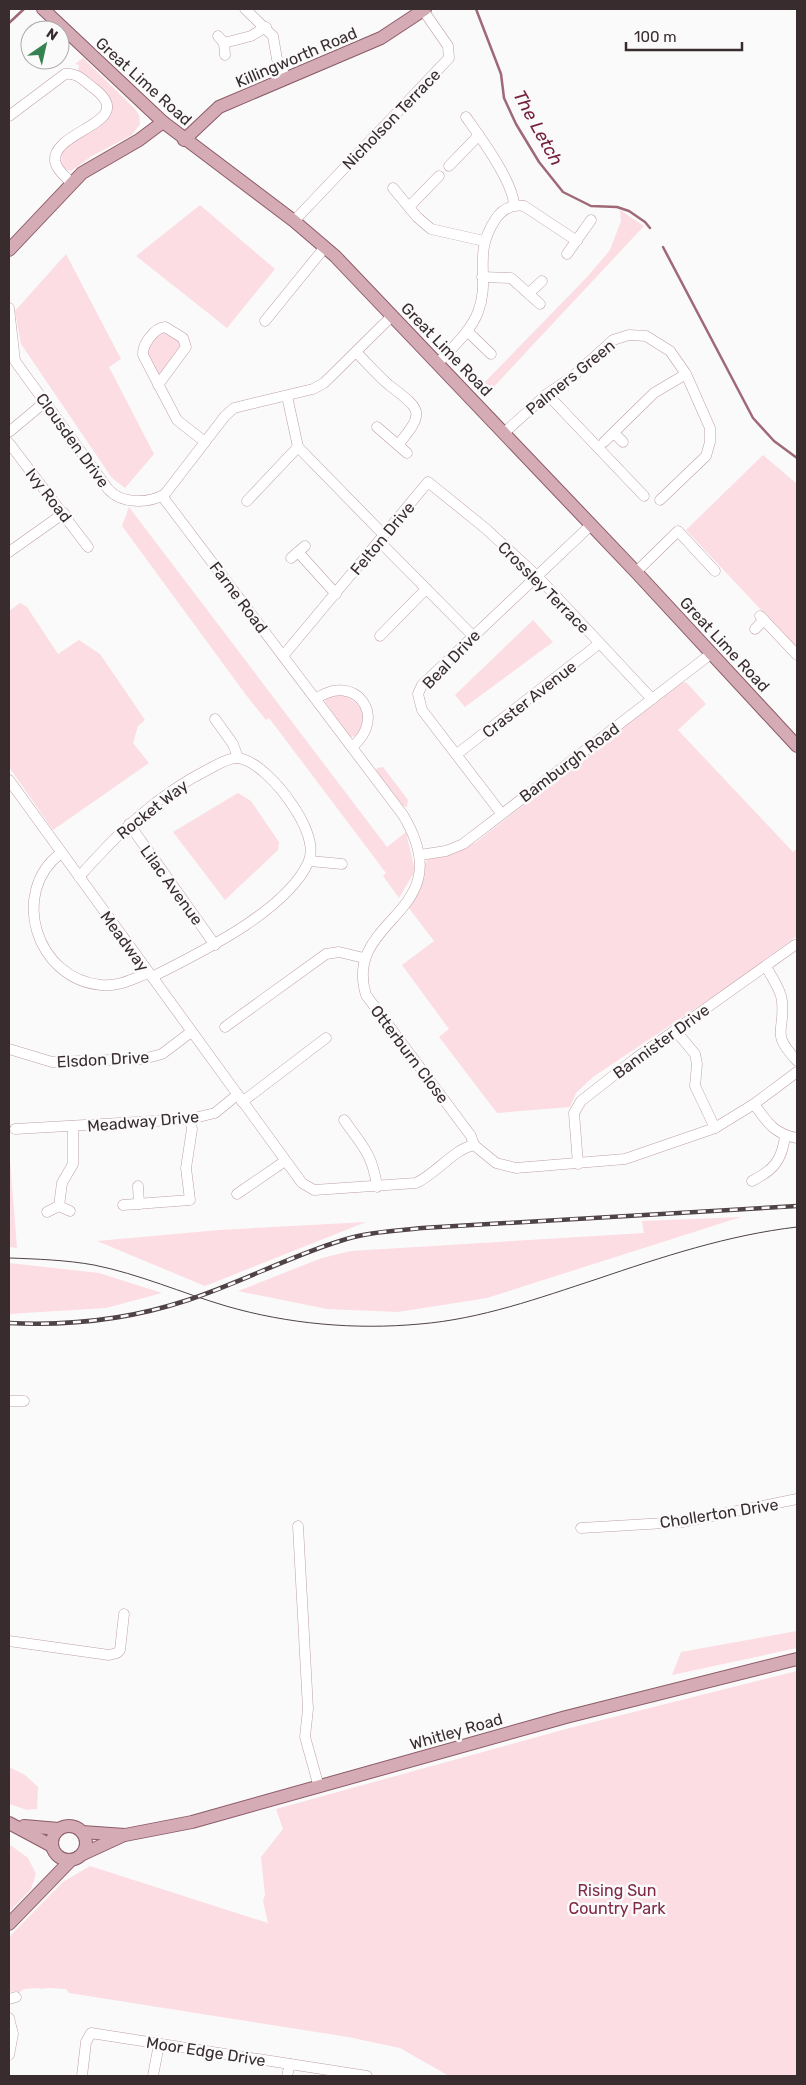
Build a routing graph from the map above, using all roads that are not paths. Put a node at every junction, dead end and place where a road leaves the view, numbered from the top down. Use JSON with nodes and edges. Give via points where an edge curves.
{"nodes":[{"id":1,"x":43,"y":9,"type":"edge"},
{"id":2,"x":424,"y":10,"type":"edge"},
{"id":3,"x":253,"y":11,"type":"edge"},
{"id":4,"x":266,"y":27,"type":"junction"},
{"id":5,"x":225,"y":55,"type":"dead end"},
{"id":6,"x":286,"y":78,"type":"junction"},
{"id":7,"x":144,"y":106,"type":"junction"},
{"id":8,"x":9,"y":116,"type":"edge"},
{"id":9,"x":466,"y":117,"type":"dead end"},
{"id":10,"x":163,"y":122,"type":"junction"},
{"id":11,"x":200,"y":123,"type":"junction"},
{"id":12,"x":479,"y":135,"type":"junction"},
{"id":13,"x":143,"y":137,"type":"junction"},
{"id":14,"x":184,"y":140,"type":"junction"},
{"id":15,"x":202,"y":154,"type":"junction"},
{"id":16,"x":449,"y":166,"type":"dead end"},
{"id":17,"x":439,"y":176,"type":"dead end"},
{"id":18,"x":71,"y":183,"type":"junction"},
{"id":19,"x":393,"y":188,"type":"dead end"},
{"id":20,"x":514,"y":205,"type":"junction"},
{"id":21,"x":409,"y":207,"type":"junction"},
{"id":22,"x":591,"y":220,"type":"dead end"},
{"id":23,"x":294,"y":221,"type":"junction"},
{"id":24,"x":484,"y":241,"type":"junction"},
{"id":25,"x":577,"y":241,"type":"junction"},
{"id":26,"x":325,"y":247,"type":"junction"},
{"id":27,"x":9,"y":250,"type":"edge"},
{"id":28,"x":567,"y":254,"type":"dead end"},
{"id":29,"x":482,"y":278,"type":"junction"},
{"id":30,"x":542,"y":281,"type":"dead end"},
{"id":31,"x":529,"y":293,"type":"junction"},
{"id":32,"x":540,"y":304,"type":"dead end"},
{"id":33,"x":9,"y":308,"type":"edge"},
{"id":34,"x":392,"y":316,"type":"junction"},
{"id":35,"x":265,"y":321,"type":"dead end"},
{"id":36,"x":467,"y":331,"type":"junction"},
{"id":37,"x":356,"y":352,"type":"junction"},
{"id":38,"x":491,"y":354,"type":"dead end"},
{"id":39,"x":438,"y":363,"type":"junction"},
{"id":40,"x":686,"y":374,"type":"junction"},
{"id":41,"x":158,"y":385,"type":"junction"},
{"id":42,"x":547,"y":394,"type":"junction"},
{"id":43,"x":288,"y":396,"type":"junction"},
{"id":44,"x":45,"y":402,"type":"junction"},
{"id":45,"x":377,"y":426,"type":"dead end"},
{"id":46,"x":9,"y":432,"type":"edge"},
{"id":47,"x":504,"y":433,"type":"junction"},
{"id":48,"x":614,"y":433,"type":"junction"},
{"id":49,"x":205,"y":442,"type":"junction"},
{"id":50,"x":604,"y":442,"type":"dead end"},
{"id":51,"x":623,"y":442,"type":"dead end"},
{"id":52,"x":9,"y":443,"type":"edge"},
{"id":53,"x":398,"y":445,"type":"junction"},
{"id":54,"x":298,"y":447,"type":"junction"},
{"id":55,"x":407,"y":453,"type":"dead end"},
{"id":56,"x":663,"y":481,"type":"dead end"},
{"id":57,"x":428,"y":482,"type":"joint"},
{"id":58,"x":671,"y":490,"type":"junction"},
{"id":59,"x":162,"y":496,"type":"junction"},
{"id":60,"x":644,"y":496,"type":"dead end"},
{"id":61,"x":660,"y":500,"type":"dead end"},
{"id":62,"x":247,"y":501,"type":"dead end"},
{"id":63,"x":64,"y":514,"type":"junction"},
{"id":64,"x":592,"y":525,"type":"junction"},
{"id":65,"x":382,"y":538,"type":"junction"},
{"id":66,"x":11,"y":547,"type":"edge"},
{"id":67,"x":88,"y":547,"type":"dead end"},
{"id":68,"x":298,"y":552,"type":"dead end"},
{"id":69,"x":716,"y":571,"type":"dead end"},
{"id":70,"x":636,"y":572,"type":"junction"},
{"id":71,"x":537,"y":576,"type":"junction"},
{"id":72,"x":426,"y":589,"type":"junction"},
{"id":73,"x":336,"y":594,"type":"junction"},
{"id":74,"x":755,"y":629,"type":"dead end"},
{"id":75,"x":380,"y":636,"type":"dead end"},
{"id":76,"x":473,"y":636,"type":"junction"},
{"id":77,"x":600,"y":643,"type":"junction"},
{"id":78,"x":712,"y":653,"type":"junction"},
{"id":79,"x":797,"y":655,"type":"edge"},
{"id":80,"x":283,"y":656,"type":"junction"},
{"id":81,"x":316,"y":699,"type":"junction"},
{"id":82,"x":652,"y":699,"type":"junction"},
{"id":83,"x":215,"y":719,"type":"dead end"},
{"id":84,"x":797,"y":746,"type":"edge"},
{"id":85,"x":352,"y":747,"type":"junction"},
{"id":86,"x":457,"y":754,"type":"junction"},
{"id":87,"x":238,"y":758,"type":"junction"},
{"id":88,"x":9,"y":780,"type":"edge"},
{"id":89,"x":501,"y":813,"type":"junction"},
{"id":90,"x":129,"y":824,"type":"junction"},
{"id":91,"x":61,"y":853,"type":"junction"},
{"id":92,"x":420,"y":855,"type":"junction"},
{"id":93,"x":310,"y":861,"type":"junction"},
{"id":94,"x":342,"y":864,"type":"dead end"},
{"id":95,"x":79,"y":877,"type":"junction"},
{"id":96,"x":215,"y":945,"type":"junction"},
{"id":97,"x":795,"y":945,"type":"dead end"},
{"id":98,"x":364,"y":958,"type":"junction"},
{"id":99,"x":766,"y":966,"type":"junction"},
{"id":100,"x":150,"y":975,"type":"junction"},
{"id":101,"x":225,"y":1027,"type":"dead end"},
{"id":102,"x":675,"y":1030,"type":"junction"},
{"id":103,"x":191,"y":1032,"type":"junction"},
{"id":104,"x":326,"y":1038,"type":"dead end"},
{"id":105,"x":9,"y":1049,"type":"edge"},
{"id":106,"x":797,"y":1062,"type":"edge"},
{"id":107,"x":797,"y":1072,"type":"edge"},
{"id":108,"x":240,"y":1098,"type":"junction"},
{"id":109,"x":754,"y":1104,"type":"junction"},
{"id":110,"x":190,"y":1119,"type":"junction"},
{"id":111,"x":344,"y":1120,"type":"dead end"},
{"id":112,"x":73,"y":1126,"type":"junction"},
{"id":113,"x":715,"y":1128,"type":"junction"},
{"id":114,"x":15,"y":1129,"type":"dead end"},
{"id":115,"x":785,"y":1136,"type":"junction"},
{"id":116,"x":797,"y":1138,"type":"edge"},
{"id":117,"x":474,"y":1145,"type":"junction"},
{"id":118,"x":285,"y":1161,"type":"junction"},
{"id":119,"x":578,"y":1164,"type":"junction"},
{"id":120,"x":752,"y":1181,"type":"dead end"},
{"id":121,"x":138,"y":1186,"type":"dead end"},
{"id":122,"x":377,"y":1187,"type":"junction"},
{"id":123,"x":237,"y":1194,"type":"dead end"},
{"id":124,"x":138,"y":1204,"type":"junction"},
{"id":125,"x":123,"y":1205,"type":"dead end"},
{"id":126,"x":59,"y":1206,"type":"junction"},
{"id":127,"x":70,"y":1211,"type":"dead end"},
{"id":128,"x":47,"y":1212,"type":"dead end"},
{"id":129,"x":9,"y":1401,"type":"edge"},
{"id":130,"x":24,"y":1401,"type":"dead end"},
{"id":131,"x":797,"y":1499,"type":"edge"},
{"id":132,"x":298,"y":1526,"type":"dead end"},
{"id":133,"x":581,"y":1528,"type":"dead end"},
{"id":134,"x":124,"y":1614,"type":"dead end"},
{"id":135,"x":9,"y":1641,"type":"edge"},
{"id":136,"x":797,"y":1659,"type":"edge"},
{"id":137,"x":319,"y":1787,"type":"junction"},
{"id":138,"x":11,"y":1824,"type":"edge"},
{"id":139,"x":59,"y":1829,"type":"junction"},
{"id":140,"x":82,"y":1832,"type":"junction"},
{"id":141,"x":125,"y":1835,"type":"junction"},
{"id":142,"x":53,"y":1850,"type":"junction"},
{"id":143,"x":77,"y":1857,"type":"junction"},
{"id":144,"x":46,"y":1886,"type":"junction"},
{"id":145,"x":9,"y":1924,"type":"edge"},
{"id":146,"x":9,"y":2018,"type":"edge"},
{"id":147,"x":159,"y":2044,"type":"junction"},
{"id":148,"x":9,"y":2055,"type":"edge"},
{"id":149,"x":290,"y":2064,"type":"junction"},
{"id":150,"x":82,"y":2076,"type":"edge"},
{"id":151,"x":153,"y":2076,"type":"edge"},
{"id":152,"x":288,"y":2076,"type":"edge"},
{"id":153,"x":367,"y":2076,"type":"edge"}],
"edges":[{"from":1,"to":7,"type":"main road","name":"Great Lime Road"},
{"from":2,"to":6,"type":"main road","name":"Killingworth Road","via":[[381,38]]},
{"from":2,"to":23,"type":"street","name":"Nicholson Terrace","via":[[448,46],[449,58]]},
{"from":3,"to":4,"type":"street"},
{"from":4,"to":5,"type":"street","via":[[250,36],[221,40]]},
{"from":4,"to":6,"type":"street","via":[[273,36],[277,59]]},
{"from":6,"to":11,"type":"main road","name":"Killingworth Road","via":[[219,107]]},
{"from":7,"to":10,"type":"main road","name":"Great Lime Road"},
{"from":7,"to":13,"type":"main road","via":[[146,122]]},
{"from":8,"to":18,"type":"street","via":[[61,76],[74,70],[103,95],[108,106],[103,116],[64,144],[56,154],[56,165]]},
{"from":9,"to":12,"type":"street"},
{"from":10,"to":13,"type":"main road"},
{"from":10,"to":14,"type":"main road","name":"Great Lime Road"},
{"from":11,"to":14,"type":"main road","name":"Killingworth Road"},
{"from":11,"to":15,"type":"main road","via":[[198,139]]},
{"from":12,"to":16,"type":"street"},
{"from":12,"to":20,"type":"street","via":[[513,194]]},
{"from":13,"to":18,"type":"main road","via":[[90,167]]},
{"from":14,"to":15,"type":"main road","name":"Great Lime Road"},
{"from":15,"to":23,"type":"main road","name":"Great Lime Road"},
{"from":17,"to":21,"type":"street"},
{"from":18,"to":27,"type":"main road"},
{"from":19,"to":21,"type":"street"},
{"from":20,"to":24,"type":"street","via":[[501,212]]},
{"from":20,"to":25,"type":"street","via":[[528,208]]},
{"from":21,"to":24,"type":"street","via":[[431,229]]},
{"from":22,"to":25,"type":"street"},
{"from":23,"to":26,"type":"main road","name":"Great Lime Road"},
{"from":24,"to":29,"type":"street"},
{"from":25,"to":28,"type":"street"},
{"from":26,"to":34,"type":"main road","name":"Great Lime Road"},
{"from":26,"to":35,"type":"street"},
{"from":29,"to":31,"type":"street","via":[[512,278]]},
{"from":29,"to":36,"type":"street","via":[[479,310]]},
{"from":30,"to":31,"type":"street"},
{"from":31,"to":32,"type":"street"},
{"from":33,"to":44,"type":"street","name":"Clousden Drive","via":[[13,357]]},
{"from":34,"to":37,"type":"street"},
{"from":34,"to":39,"type":"main road","name":"Great Lime Road"},
{"from":36,"to":38,"type":"street"},
{"from":36,"to":39,"type":"street"},
{"from":37,"to":43,"type":"street","via":[[324,383]]},
{"from":37,"to":53,"type":"street","via":[[415,407],[414,423]]},
{"from":39,"to":47,"type":"main road","name":"Great Lime Road"},
{"from":40,"to":42,"type":"street","name":"Palmers Green","via":[[663,345],[646,336],[621,336]]},
{"from":40,"to":48,"type":"street","via":[[654,393]]},
{"from":40,"to":58,"type":"street","name":"Palmers Green","via":[[706,414],[710,442],[706,456]]},
{"from":41,"to":41,"type":"street","via":[[142,350],[157,330],[165,327],[183,338],[186,347]]},
{"from":41,"to":49,"type":"street","via":[[176,420]]},
{"from":42,"to":47,"type":"street","name":"Palmers Green"},
{"from":42,"to":60,"type":"street"},
{"from":43,"to":49,"type":"street","via":[[234,408]]},
{"from":43,"to":54,"type":"street"},
{"from":44,"to":46,"type":"street"},
{"from":44,"to":59,"type":"street","name":"Clousden Drive","via":[[116,497],[128,500]]},
{"from":45,"to":53,"type":"street"},
{"from":47,"to":64,"type":"main road","name":"Great Lime Road"},
{"from":48,"to":50,"type":"street"},
{"from":48,"to":51,"type":"street"},
{"from":49,"to":59,"type":"street"},
{"from":52,"to":63,"type":"street","name":"Ivy Road"},
{"from":53,"to":55,"type":"street"},
{"from":54,"to":62,"type":"street"},
{"from":54,"to":65,"type":"street"},
{"from":56,"to":58,"type":"street"},
{"from":57,"to":65,"type":"street","name":"Felton Drive"},
{"from":57,"to":71,"type":"street","name":"Crossley Terrace"},
{"from":58,"to":61,"type":"street","name":"Palmers Green"},
{"from":59,"to":80,"type":"street","name":"Farne Road"},
{"from":63,"to":66,"type":"street"},
{"from":63,"to":67,"type":"street","name":"Ivy Road"},
{"from":64,"to":70,"type":"main road","name":"Great Lime Road"},
{"from":64,"to":71,"type":"street","name":"Beal Drive"},
{"from":65,"to":72,"type":"street"},
{"from":65,"to":73,"type":"street","name":"Felton Drive"},
{"from":68,"to":73,"type":"street"},
{"from":69,"to":70,"type":"street","via":[[678,532]]},
{"from":70,"to":78,"type":"main road","name":"Great Lime Road"},
{"from":71,"to":76,"type":"street","name":"Beal Drive"},
{"from":71,"to":77,"type":"street","name":"Crossley Terrace"},
{"from":72,"to":75,"type":"street"},
{"from":72,"to":76,"type":"street"},
{"from":73,"to":80,"type":"street","name":"Felton Drive"},
{"from":74,"to":79,"type":"street","via":[[762,618]]},
{"from":76,"to":86,"type":"street","name":"Beal Drive","via":[[422,685],[418,694],[422,710]]},
{"from":77,"to":82,"type":"street","name":"Crossley Terrace"},
{"from":77,"to":86,"type":"street","name":"Craster Avenue"},
{"from":78,"to":82,"type":"street","name":"Bamburgh Road"},
{"from":78,"to":84,"type":"main road","name":"Great Lime Road"},
{"from":80,"to":81,"type":"street","name":"Farne Road"},
{"from":81,"to":85,"type":"street","name":"Farne Road"},
{"from":81,"to":85,"type":"street","via":[[328,691],[344,690],[354,693],[365,704],[366,730]]},
{"from":82,"to":89,"type":"street","name":"Bamburgh Road"},
{"from":83,"to":87,"type":"street","via":[[233,744]]},
{"from":85,"to":92,"type":"street","name":"Farne Road","via":[[403,815]]},
{"from":86,"to":89,"type":"street","name":"Beal Drive"},
{"from":87,"to":90,"type":"street","name":"Rocket Way","via":[[193,778]]},
{"from":87,"to":93,"type":"street","via":[[263,771],[297,811],[306,831]]},
{"from":88,"to":91,"type":"street","name":"Meadway"},
{"from":89,"to":92,"type":"street","name":"Bamburgh Road","via":[[463,844],[446,851]]},
{"from":90,"to":95,"type":"street","name":"Rocket Way"},
{"from":90,"to":96,"type":"street","name":"Lilac Avenue"},
{"from":91,"to":95,"type":"street","name":"Meadway"},
{"from":91,"to":100,"type":"street","via":[[42,872],[35,891],[34,923],[44,948],[75,977],[101,985],[126,983]]},
{"from":92,"to":98,"type":"street","via":[[418,885]]},
{"from":93,"to":94,"type":"street"},
{"from":93,"to":96,"type":"street","via":[[286,891],[261,914]]},
{"from":95,"to":100,"type":"street","name":"Meadway"},
{"from":96,"to":100,"type":"street"},
{"from":97,"to":99,"type":"street","name":"Bannister Drive"},
{"from":98,"to":101,"type":"street","via":[[339,952],[326,954]]},
{"from":98,"to":117,"type":"street","name":"Otterburn Close","via":[[361,973],[366,995],[471,1136]]},
{"from":99,"to":102,"type":"street","name":"Bannister Drive"},
{"from":99,"to":106,"type":"street","via":[[782,1002],[779,1032],[782,1045]]},
{"from":100,"to":103,"type":"street","name":"Meadway"},
{"from":102,"to":113,"type":"street","via":[[695,1054],[698,1064],[695,1086]]},
{"from":102,"to":119,"type":"street","name":"Bannister Drive","via":[[576,1106]]},
{"from":103,"to":105,"type":"street","name":"Elsdon Drive","via":[[162,1054],[143,1059],[52,1062]]},
{"from":103,"to":108,"type":"street","name":"Meadway"},
{"from":104,"to":108,"type":"street"},
{"from":107,"to":109,"type":"street"},
{"from":108,"to":110,"type":"street","name":"Meadway Drive","via":[[215,1113]]},
{"from":108,"to":118,"type":"street","name":"Meadway"},
{"from":109,"to":113,"type":"street"},
{"from":109,"to":115,"type":"street","via":[[771,1128]]},
{"from":110,"to":112,"type":"street","name":"Meadway Drive"},
{"from":110,"to":124,"type":"street","via":[[192,1129],[186,1168],[190,1200]]},
{"from":111,"to":122,"type":"street","via":[[369,1155]]},
{"from":112,"to":114,"type":"street","name":"Meadway Drive"},
{"from":112,"to":126,"type":"street","name":"Meadway Drive","via":[[73,1164],[62,1183]]},
{"from":113,"to":119,"type":"street","via":[[625,1159]]},
{"from":115,"to":116,"type":"street"},
{"from":115,"to":120,"type":"street","via":[[777,1165]]},
{"from":117,"to":119,"type":"street","via":[[503,1166]]},
{"from":117,"to":122,"type":"street","name":"Meadway","via":[[426,1178],[403,1185]]},
{"from":118,"to":122,"type":"street","name":"Meadway","via":[[302,1184],[314,1190]]},
{"from":118,"to":123,"type":"street"},
{"from":121,"to":124,"type":"street"},
{"from":124,"to":125,"type":"street"},
{"from":126,"to":127,"type":"street"},
{"from":126,"to":128,"type":"street"},
{"from":129,"to":130,"type":"street"},
{"from":131,"to":133,"type":"street","name":"Chollerton Drive","via":[[682,1522]]},
{"from":132,"to":137,"type":"street","via":[[308,1709],[305,1737]]},
{"from":134,"to":135,"type":"street","via":[[120,1650],[109,1655]]},
{"from":136,"to":137,"type":"main road","name":"Whitley Road","via":[[566,1718]]},
{"from":137,"to":141,"type":"main road","name":"Whitley Road","via":[[201,1820]]},
{"from":138,"to":139,"type":"main road"},
{"from":138,"to":142,"type":"main road"},
{"from":139,"to":140,"type":"main road","via":[[69,1826]]},
{"from":139,"to":142,"type":"main road","via":[[53,1838]]},
{"from":140,"to":141,"type":"main road","name":"Whitley Road"},
{"from":140,"to":143,"type":"main road","via":[[87,1842]]},
{"from":141,"to":143,"type":"main road","name":"Whitley Road"},
{"from":142,"to":143,"type":"main road","via":[[62,1858]]},
{"from":142,"to":144,"type":"main road","via":[[53,1868]]},
{"from":143,"to":144,"type":"main road"},
{"from":144,"to":145,"type":"main road"},
{"from":146,"to":148,"type":"street","via":[[13,2034]]},
{"from":147,"to":149,"type":"street","name":"Moor Edge Drive"},
{"from":147,"to":150,"type":"street","name":"Moor Edge Drive","via":[[91,2033],[86,2042]]},
{"from":147,"to":151,"type":"street"},
{"from":149,"to":152,"type":"street"},
{"from":149,"to":153,"type":"street","name":"Moor Edge Drive"}]}
